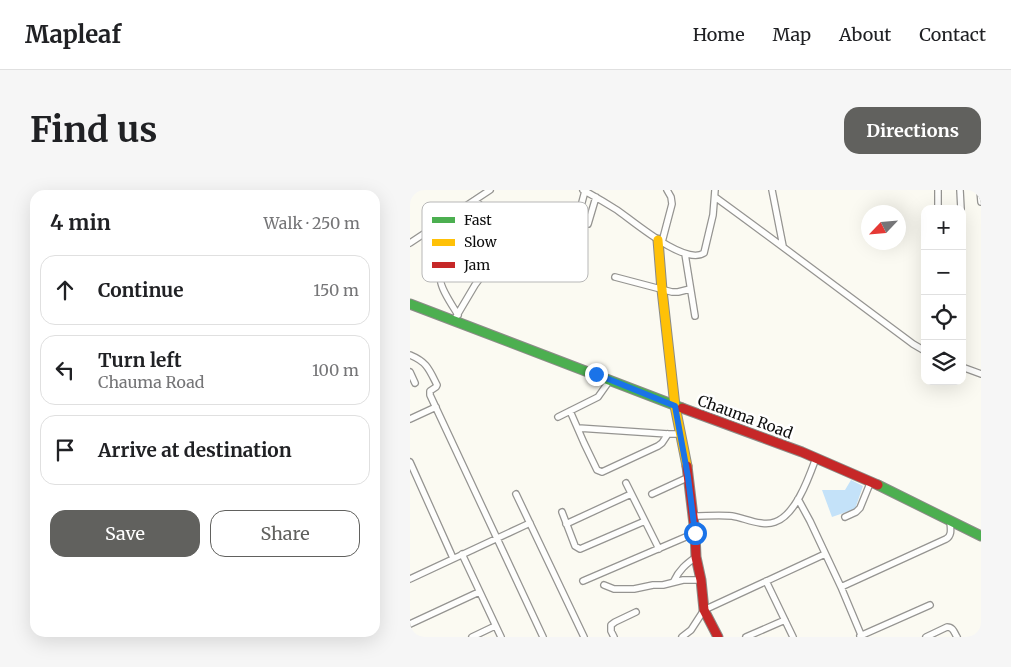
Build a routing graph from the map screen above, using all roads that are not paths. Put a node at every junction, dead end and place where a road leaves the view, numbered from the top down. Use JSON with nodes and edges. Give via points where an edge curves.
{"nodes":[{"id":1,"x":490,"y":190,"type":"edge"},
{"id":2,"x":667,"y":190,"type":"edge"},
{"id":3,"x":715,"y":190,"type":"edge"},
{"id":4,"x":772,"y":190,"type":"edge"},
{"id":5,"x":938,"y":190,"type":"edge"},
{"id":6,"x":960,"y":190,"type":"edge"},
{"id":7,"x":980,"y":190,"type":"edge"},
{"id":8,"x":584,"y":191,"type":"edge"},
{"id":9,"x":596,"y":197,"type":"junction"},
{"id":10,"x":715,"y":197,"type":"junction"},
{"id":11,"x":475,"y":200,"type":"joint"},
{"id":12,"x":472,"y":202,"type":"edge"},
{"id":13,"x":981,"y":202,"type":"edge"},
{"id":14,"x":938,"y":205,"type":"edge"},
{"id":15,"x":961,"y":205,"type":"edge"},
{"id":16,"x":588,"y":224,"type":"dead end"},
{"id":17,"x":422,"y":235,"type":"edge"},
{"id":18,"x":660,"y":241,"type":"junction"},
{"id":19,"x":410,"y":243,"type":"edge"},
{"id":20,"x":783,"y":246,"type":"junction"},
{"id":21,"x":685,"y":254,"type":"junction"},
{"id":22,"x":615,"y":277,"type":"dead end"},
{"id":23,"x":440,"y":282,"type":"edge"},
{"id":24,"x":478,"y":282,"type":"edge"},
{"id":25,"x":690,"y":289,"type":"junction"},
{"id":26,"x":662,"y":290,"type":"junction"},
{"id":27,"x":410,"y":304,"type":"edge"},
{"id":28,"x":695,"y":316,"type":"dead end"},
{"id":29,"x":456,"y":318,"type":"junction"},
{"id":30,"x":921,"y":349,"type":"edge"},
{"id":31,"x":410,"y":355,"type":"edge"},
{"id":32,"x":966,"y":368,"type":"edge"},
{"id":33,"x":410,"y":372,"type":"edge"},
{"id":34,"x":981,"y":374,"type":"edge"},
{"id":35,"x":610,"y":380,"type":"junction"},
{"id":36,"x":415,"y":383,"type":"dead end"},
{"id":37,"x":675,"y":406,"type":"junction"},
{"id":38,"x":436,"y":407,"type":"junction"},
{"id":39,"x":570,"y":411,"type":"junction"},
{"id":40,"x":558,"y":417,"type":"dead end"},
{"id":41,"x":410,"y":419,"type":"edge"},
{"id":42,"x":578,"y":428,"type":"junction"},
{"id":43,"x":668,"y":434,"type":"junction"},
{"id":44,"x":681,"y":434,"type":"junction"},
{"id":45,"x":816,"y":458,"type":"junction"},
{"id":46,"x":410,"y":462,"type":"edge"},
{"id":47,"x":688,"y":477,"type":"junction"},
{"id":48,"x":871,"y":481,"type":"junction"},
{"id":49,"x":626,"y":483,"type":"dead end"},
{"id":50,"x":516,"y":494,"type":"dead end"},
{"id":51,"x":631,"y":494,"type":"junction"},
{"id":52,"x":652,"y":494,"type":"dead end"},
{"id":53,"x":798,"y":499,"type":"junction"},
{"id":54,"x":562,"y":512,"type":"dead end"},
{"id":55,"x":693,"y":516,"type":"junction"},
{"id":56,"x":845,"y":517,"type":"dead end"},
{"id":57,"x":950,"y":520,"type":"junction"},
{"id":58,"x":645,"y":521,"type":"junction"},
{"id":59,"x":530,"y":522,"type":"junction"},
{"id":60,"x":566,"y":524,"type":"junction"},
{"id":61,"x":695,"y":533,"type":"junction"},
{"id":62,"x":981,"y":536,"type":"edge"},
{"id":63,"x":496,"y":538,"type":"junction"},
{"id":64,"x":659,"y":549,"type":"junction"},
{"id":65,"x":462,"y":554,"type":"junction"},
{"id":66,"x":825,"y":554,"type":"junction"},
{"id":67,"x":696,"y":557,"type":"junction"},
{"id":68,"x":453,"y":558,"type":"junction"},
{"id":69,"x":410,"y":578,"type":"edge"},
{"id":70,"x":701,"y":580,"type":"junction"},
{"id":71,"x":583,"y":581,"type":"dead end"},
{"id":72,"x":674,"y":581,"type":"junction"},
{"id":73,"x":766,"y":581,"type":"junction"},
{"id":74,"x":604,"y":585,"type":"dead end"},
{"id":75,"x":841,"y":587,"type":"junction"},
{"id":76,"x":479,"y":592,"type":"junction"},
{"id":77,"x":930,"y":605,"type":"dead end"},
{"id":78,"x":704,"y":610,"type":"junction"},
{"id":79,"x":636,"y":612,"type":"dead end"},
{"id":80,"x":785,"y":620,"type":"junction"},
{"id":81,"x":410,"y":624,"type":"edge"},
{"id":82,"x":495,"y":626,"type":"junction"},
{"id":83,"x":860,"y":636,"type":"edge"},
{"id":84,"x":472,"y":637,"type":"edge"},
{"id":85,"x":501,"y":637,"type":"edge"},
{"id":86,"x":543,"y":637,"type":"edge"},
{"id":87,"x":584,"y":637,"type":"edge"},
{"id":88,"x":614,"y":637,"type":"edge"},
{"id":89,"x":682,"y":637,"type":"edge"},
{"id":90,"x":718,"y":637,"type":"edge"},
{"id":91,"x":746,"y":637,"type":"edge"},
{"id":92,"x":793,"y":637,"type":"edge"},
{"id":93,"x":926,"y":637,"type":"edge"},
{"id":94,"x":957,"y":637,"type":"edge"}],
"edges":[{"from":1,"to":11,"type":"street"},
{"from":2,"to":18,"type":"street","via":[[672,204]]},
{"from":3,"to":10,"type":"street"},
{"from":4,"to":20,"type":"street"},
{"from":5,"to":14,"type":"street"},
{"from":6,"to":15,"type":"street"},
{"from":7,"to":13,"type":"street"},
{"from":8,"to":9,"type":"street"},
{"from":9,"to":16,"type":"street"},
{"from":9,"to":18,"type":"street"},
{"from":10,"to":20,"type":"street"},
{"from":10,"to":21,"type":"street","via":[[704,253],[696,256]]},
{"from":11,"to":12,"type":"street"},
{"from":17,"to":19,"type":"street"},
{"from":18,"to":21,"type":"street"},
{"from":18,"to":26,"type":"street"},
{"from":20,"to":30,"type":"street"},
{"from":21,"to":25,"type":"street"},
{"from":22,"to":26,"type":"street"},
{"from":23,"to":29,"type":"street"},
{"from":24,"to":29,"type":"street"},
{"from":25,"to":26,"type":"street"},
{"from":25,"to":28,"type":"street"},
{"from":26,"to":37,"type":"street"},
{"from":27,"to":29,"type":"street","name":"Chauma Road"},
{"from":29,"to":35,"type":"street","name":"Chauma Road"},
{"from":31,"to":38,"type":"street","via":[[420,358],[437,385],[430,393]]},
{"from":32,"to":34,"type":"street"},
{"from":33,"to":36,"type":"street"},
{"from":35,"to":37,"type":"street","name":"Chauma Road"},
{"from":35,"to":39,"type":"street","via":[[598,398]]},
{"from":37,"to":44,"type":"street"},
{"from":37,"to":45,"type":"street","name":"Chauma Road"},
{"from":38,"to":41,"type":"street"},
{"from":38,"to":63,"type":"street"},
{"from":39,"to":40,"type":"street"},
{"from":39,"to":42,"type":"street"},
{"from":42,"to":43,"type":"street"},
{"from":42,"to":43,"type":"street","via":[[597,470],[602,472],[658,446]]},
{"from":43,"to":44,"type":"street"},
{"from":44,"to":47,"type":"street"},
{"from":45,"to":48,"type":"street","name":"Chauma Road"},
{"from":45,"to":53,"type":"street"},
{"from":46,"to":68,"type":"street"},
{"from":47,"to":52,"type":"street"},
{"from":47,"to":55,"type":"street"},
{"from":48,"to":56,"type":"street","via":[[860,508]]},
{"from":48,"to":57,"type":"street","name":"Chauma Road"},
{"from":49,"to":51,"type":"street"},
{"from":50,"to":59,"type":"street"},
{"from":51,"to":58,"type":"street"},
{"from":51,"to":60,"type":"street"},
{"from":53,"to":55,"type":"street","via":[[784,517],[774,523],[732,516]]},
{"from":53,"to":66,"type":"street"},
{"from":54,"to":60,"type":"street"},
{"from":55,"to":61,"type":"street"},
{"from":57,"to":62,"type":"street","name":"Chauma Road"},
{"from":57,"to":75,"type":"street","via":[[950,537]]},
{"from":58,"to":60,"type":"street","via":[[580,549],[575,546]]},
{"from":58,"to":64,"type":"street"},
{"from":59,"to":63,"type":"street"},
{"from":59,"to":87,"type":"street"},
{"from":61,"to":64,"type":"street"},
{"from":61,"to":67,"type":"street"},
{"from":63,"to":65,"type":"street"},
{"from":63,"to":86,"type":"street"},
{"from":64,"to":71,"type":"street"},
{"from":65,"to":68,"type":"street"},
{"from":65,"to":76,"type":"street"},
{"from":66,"to":73,"type":"street"},
{"from":66,"to":75,"type":"street"},
{"from":67,"to":70,"type":"street"},
{"from":67,"to":72,"type":"street","via":[[683,566]]},
{"from":68,"to":69,"type":"street"},
{"from":70,"to":72,"type":"street"},
{"from":70,"to":78,"type":"street"},
{"from":72,"to":74,"type":"street","via":[[634,589],[614,589]]},
{"from":73,"to":78,"type":"street"},
{"from":73,"to":80,"type":"street"},
{"from":75,"to":83,"type":"street"},
{"from":76,"to":81,"type":"street"},
{"from":76,"to":82,"type":"street"},
{"from":77,"to":83,"type":"street"},
{"from":78,"to":89,"type":"street","via":[[692,630]]},
{"from":78,"to":90,"type":"street"},
{"from":79,"to":88,"type":"street","via":[[611,625]]},
{"from":80,"to":91,"type":"street"},
{"from":80,"to":92,"type":"street"},
{"from":82,"to":84,"type":"street"},
{"from":82,"to":85,"type":"street"},
{"from":93,"to":94,"type":"street","via":[[947,627],[952,628]]}]}
